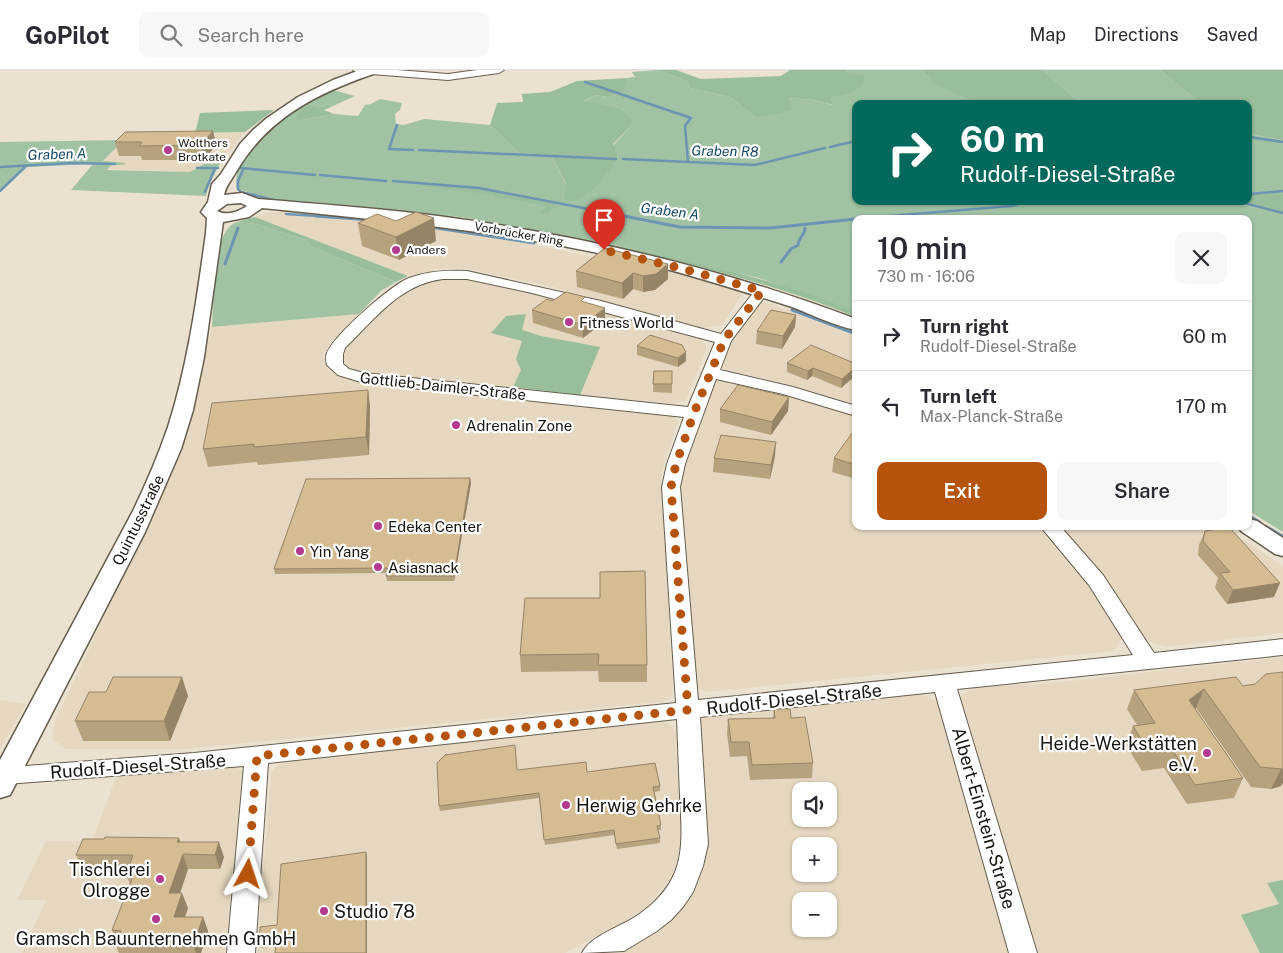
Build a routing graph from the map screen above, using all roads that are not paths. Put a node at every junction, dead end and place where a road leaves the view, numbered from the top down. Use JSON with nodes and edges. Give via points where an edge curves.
{"nodes":[{"id":1,"x":366,"y":70,"type":"edge"},
{"id":2,"x":499,"y":70,"type":"edge"},
{"id":3,"x":226,"y":177,"type":"junction"},
{"id":4,"x":236,"y":198,"type":"junction"},
{"id":5,"x":254,"y":207,"type":"junction"},
{"id":6,"x":220,"y":217,"type":"junction"},
{"id":7,"x":762,"y":291,"type":"junction"},
{"id":8,"x":852,"y":324,"type":"edge"},
{"id":9,"x":724,"y":340,"type":"junction"},
{"id":10,"x":710,"y":373,"type":"junction"},
{"id":11,"x":852,"y":410,"type":"edge"},
{"id":12,"x":694,"y":413,"type":"junction"},
{"id":13,"x":1252,"y":528,"type":"edge"},
{"id":14,"x":1052,"y":530,"type":"edge"},
{"id":15,"x":1283,"y":549,"type":"edge"},
{"id":16,"x":1283,"y":647,"type":"edge"},
{"id":17,"x":1148,"y":661,"type":"junction"},
{"id":18,"x":944,"y":683,"type":"junction"},
{"id":19,"x":688,"y":710,"type":"junction"},
{"id":20,"x":257,"y":756,"type":"junction"},
{"id":21,"x":3,"y":781,"type":"edge"},
{"id":22,"x":241,"y":953,"type":"edge"},
{"id":23,"x":596,"y":953,"type":"edge"},
{"id":24,"x":1024,"y":953,"type":"edge"}],
"edges":[{"from":1,"to":2,"type":"street","via":[[448,76]]},
{"from":1,"to":3,"type":"main road","name":"Quintusstraße","via":[[313,94],[276,118],[246,146]]},
{"from":3,"to":4,"type":"main road"},
{"from":3,"to":6,"type":"main road","name":"Quintusstraße","via":[[220,183]]},
{"from":4,"to":5,"type":"main road","via":[[248,199]]},
{"from":4,"to":6,"type":"main road"},
{"from":5,"to":6,"type":"main road"},
{"from":5,"to":7,"type":"main road","name":"Vorbrücker Ring","via":[[402,217],[512,233],[631,256]]},
{"from":6,"to":21,"type":"main road","name":"Quintusstraße","via":[[210,255],[191,381],[178,429],[127,547]]},
{"from":7,"to":8,"type":"main road","name":"Vorbrücker Ring"},
{"from":7,"to":9,"type":"street"},
{"from":9,"to":10,"type":"street"},
{"from":9,"to":12,"type":"street","name":"Gottlieb-Daimler-Straße","via":[[554,293],[455,274],[419,279],[398,289],[334,353],[336,367],[343,373],[364,378]]},
{"from":10,"to":11,"type":"street","via":[[787,390]]},
{"from":10,"to":12,"type":"street"},
{"from":12,"to":19,"type":"street","via":[[671,487]]},
{"from":13,"to":15,"type":"main road"},
{"from":14,"to":17,"type":"street","via":[[1096,580]]},
{"from":16,"to":17,"type":"street","name":"Rudolf-Diesel-Straße"},
{"from":17,"to":18,"type":"street","name":"Rudolf-Diesel-Straße"},
{"from":18,"to":19,"type":"street","name":"Rudolf-Diesel-Straße"},
{"from":18,"to":24,"type":"street","name":"Albert-Einstein-Straße"},
{"from":19,"to":20,"type":"street","name":"Rudolf-Diesel-Straße"},
{"from":19,"to":23,"type":"street","via":[[695,844],[692,865],[672,903],[641,928]]},
{"from":20,"to":21,"type":"street","name":"Rudolf-Diesel-Straße"},
{"from":20,"to":22,"type":"street"}]}
